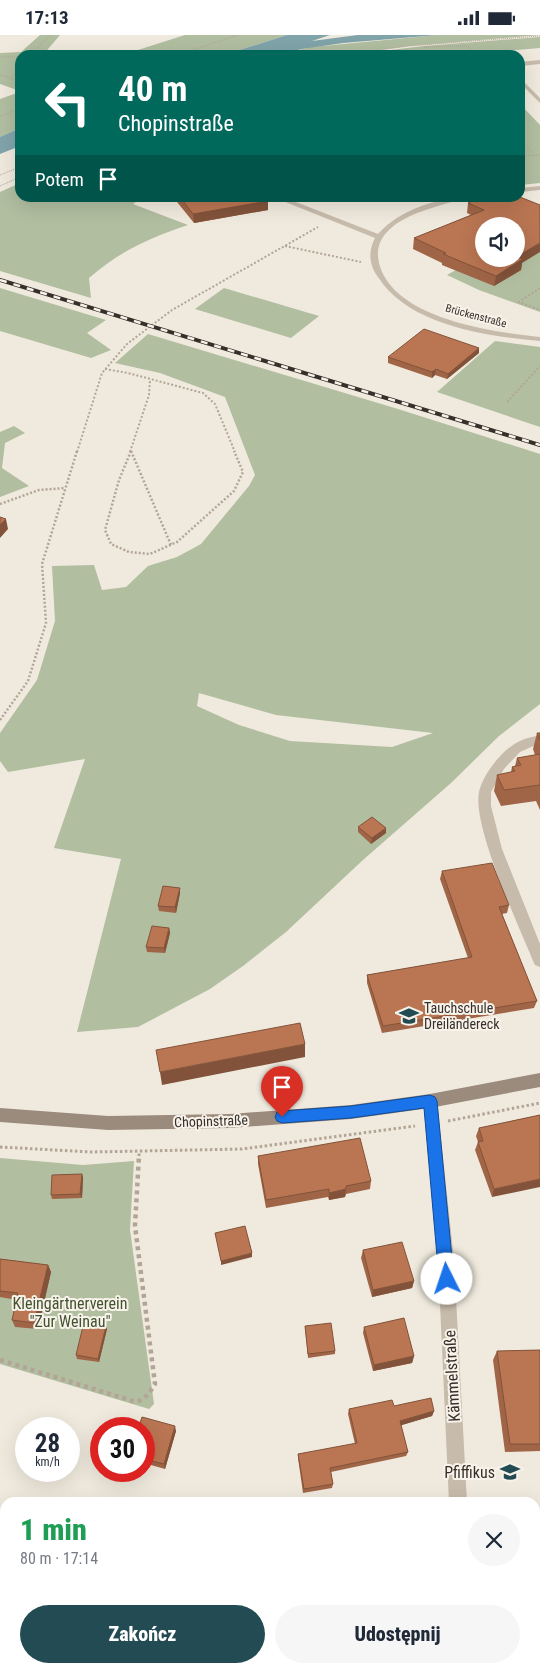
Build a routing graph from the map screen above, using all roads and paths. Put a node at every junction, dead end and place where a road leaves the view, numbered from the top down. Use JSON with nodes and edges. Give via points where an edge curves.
{"nodes":[{"id":1,"x":50,"y":35,"type":"edge"},
{"id":2,"x":238,"y":35,"type":"edge"},
{"id":3,"x":540,"y":36,"type":"edge"},
{"id":4,"x":409,"y":46,"type":"junction"},
{"id":5,"x":36,"y":50,"type":"edge"},
{"id":6,"x":192,"y":50,"type":"edge"},
{"id":7,"x":379,"y":50,"type":"edge"},
{"id":8,"x":472,"y":50,"type":"edge"},
{"id":9,"x":0,"y":57,"type":"edge"},
{"id":10,"x":15,"y":57,"type":"edge"},
{"id":11,"x":540,"y":62,"type":"edge"},
{"id":12,"x":525,"y":64,"type":"edge"},
{"id":13,"x":15,"y":73,"type":"edge"},
{"id":14,"x":0,"y":75,"type":"edge"},
{"id":15,"x":12,"y":77,"type":"junction"},
{"id":16,"x":15,"y":78,"type":"edge"},
{"id":17,"x":525,"y":85,"type":"edge"},
{"id":18,"x":540,"y":101,"type":"edge"},
{"id":19,"x":15,"y":110,"type":"edge"},
{"id":20,"x":0,"y":116,"type":"edge"},
{"id":21,"x":525,"y":145,"type":"edge"},
{"id":22,"x":535,"y":155,"type":"junction"},
{"id":23,"x":540,"y":155,"type":"edge"},
{"id":24,"x":525,"y":156,"type":"edge"},
{"id":25,"x":15,"y":169,"type":"edge"},
{"id":26,"x":0,"y":175,"type":"edge"},
{"id":27,"x":15,"y":179,"type":"edge"},
{"id":28,"x":0,"y":186,"type":"edge"},
{"id":29,"x":540,"y":188,"type":"edge"},
{"id":30,"x":525,"y":190,"type":"edge"},
{"id":31,"x":288,"y":202,"type":"edge"},
{"id":32,"x":447,"y":202,"type":"edge"},
{"id":33,"x":331,"y":220,"type":"junction"},
{"id":34,"x":379,"y":237,"type":"junction"},
{"id":35,"x":285,"y":246,"type":"junction"},
{"id":36,"x":364,"y":263,"type":"dead end"},
{"id":37,"x":540,"y":288,"type":"edge"},
{"id":38,"x":540,"y":310,"type":"edge"},
{"id":39,"x":540,"y":339,"type":"edge"},
{"id":40,"x":540,"y":366,"type":"edge"},
{"id":41,"x":105,"y":369,"type":"junction"},
{"id":42,"x":150,"y":379,"type":"junction"},
{"id":43,"x":507,"y":402,"type":"dead end"},
{"id":44,"x":131,"y":451,"type":"junction"},
{"id":45,"x":65,"y":488,"type":"junction"},
{"id":46,"x":0,"y":504,"type":"edge"},
{"id":47,"x":171,"y":545,"type":"junction"},
{"id":48,"x":0,"y":720,"type":"edge"},
{"id":49,"x":540,"y":739,"type":"edge"},
{"id":50,"x":540,"y":961,"type":"edge"},
{"id":51,"x":540,"y":1080,"type":"edge"},
{"id":52,"x":430,"y":1101,"type":"junction"},
{"id":53,"x":540,"y":1103,"type":"edge"},
{"id":54,"x":0,"y":1115,"type":"edge"},
{"id":55,"x":433,"y":1124,"type":"junction"},
{"id":56,"x":0,"y":1147,"type":"edge"},
{"id":57,"x":139,"y":1152,"type":"junction"},
{"id":58,"x":0,"y":1359,"type":"edge"},
{"id":59,"x":458,"y":1497,"type":"edge"}],
"edges":[{"from":1,"to":5,"type":"path"},
{"from":2,"to":6,"type":"path"},
{"from":3,"to":4,"type":"path"},
{"from":4,"to":7,"type":"path"},
{"from":4,"to":8,"type":"path","via":[[468,46]]},
{"from":9,"to":10,"type":"path"},
{"from":11,"to":12,"type":"street"},
{"from":13,"to":15,"type":"path"},
{"from":14,"to":15,"type":"path"},
{"from":15,"to":16,"type":"path"},
{"from":17,"to":18,"type":"street"},
{"from":19,"to":20,"type":"path"},
{"from":21,"to":22,"type":"path"},
{"from":22,"to":23,"type":"path"},
{"from":22,"to":24,"type":"path"},
{"from":25,"to":26,"type":"path"},
{"from":27,"to":28,"type":"path"},
{"from":29,"to":30,"type":"street"},
{"from":31,"to":33,"type":"street"},
{"from":32,"to":34,"type":"street","via":[[416,210]]},
{"from":33,"to":34,"type":"street"},
{"from":33,"to":35,"type":"path"},
{"from":34,"to":39,"type":"street","name":"Brückenstraße","via":[[374,250],[375,265],[392,290],[413,306],[458,324]]},
{"from":35,"to":36,"type":"path"},
{"from":35,"to":41,"type":"path","via":[[146,328],[118,351]]},
{"from":37,"to":38,"type":"path","via":[[518,302]]},
{"from":40,"to":43,"type":"path"},
{"from":41,"to":42,"type":"path"},
{"from":41,"to":45,"type":"path"},
{"from":42,"to":44,"type":"path","via":[[149,395]]},
{"from":42,"to":47,"type":"path","via":[[203,393],[215,404],[243,472],[234,491]]},
{"from":44,"to":47,"type":"path"},
{"from":44,"to":47,"type":"path","via":[[119,479],[105,530],[111,544],[129,552],[150,554]]},
{"from":45,"to":46,"type":"path","via":[[39,491]]},
{"from":45,"to":48,"type":"path","via":[[42,565],[46,623],[28,681]]},
{"from":49,"to":50,"type":"street","via":[[521,746],[495,770],[484,793],[487,822],[497,853]]},
{"from":51,"to":52,"type":"main road","name":"Chopinstraße"},
{"from":52,"to":54,"type":"main road","name":"Chopinstraße","via":[[351,1112],[230,1121],[108,1123]]},
{"from":52,"to":55,"type":"street","name":"Kämmelstraße"},
{"from":53,"to":55,"type":"path"},
{"from":55,"to":57,"type":"path","via":[[242,1149]]},
{"from":55,"to":59,"type":"street","name":"Kämmelstraße","via":[[446,1269]]},
{"from":56,"to":57,"type":"path"},
{"from":57,"to":58,"type":"path","via":[[135,1226],[155,1383],[148,1396],[136,1401]]}]}
